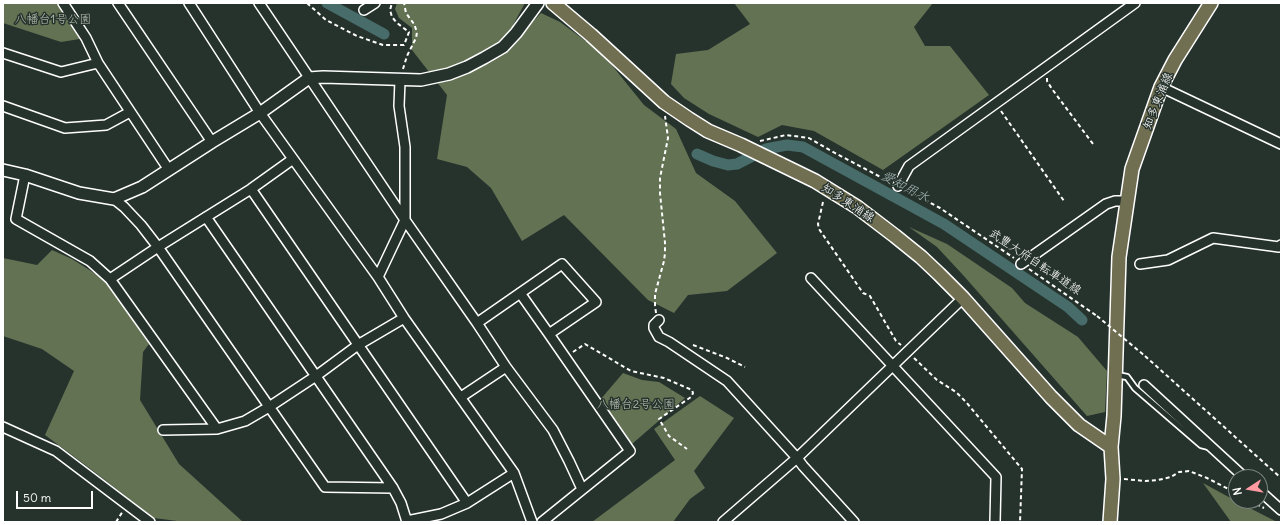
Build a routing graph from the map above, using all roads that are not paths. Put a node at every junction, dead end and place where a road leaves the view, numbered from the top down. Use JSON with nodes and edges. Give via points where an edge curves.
{"nodes":[{"id":1,"x":63,"y":3,"type":"edge"},
{"id":2,"x":118,"y":3,"type":"edge"},
{"id":3,"x":188,"y":3,"type":"edge"},
{"id":4,"x":259,"y":3,"type":"edge"},
{"id":5,"x":375,"y":3,"type":"edge"},
{"id":6,"x":538,"y":3,"type":"edge"},
{"id":7,"x":553,"y":3,"type":"edge"},
{"id":8,"x":1135,"y":3,"type":"edge"},
{"id":9,"x":1211,"y":3,"type":"edge"},
{"id":10,"x":364,"y":10,"type":"dead end"},
{"id":11,"x":3,"y":53,"type":"edge"},
{"id":12,"x":98,"y":62,"type":"junction"},
{"id":13,"x":309,"y":78,"type":"junction"},
{"id":14,"x":401,"y":80,"type":"junction"},
{"id":15,"x":1161,"y":87,"type":"junction"},
{"id":16,"x":3,"y":106,"type":"edge"},
{"id":17,"x":130,"y":112,"type":"junction"},
{"id":18,"x":260,"y":113,"type":"junction"},
{"id":19,"x":212,"y":142,"type":"junction"},
{"id":20,"x":1281,"y":144,"type":"edge"},
{"id":21,"x":293,"y":159,"type":"junction"},
{"id":22,"x":3,"y":170,"type":"edge"},
{"id":23,"x":169,"y":170,"type":"junction"},
{"id":24,"x":25,"y":175,"type":"junction"},
{"id":25,"x":898,"y":186,"type":"road end"},
{"id":26,"x":250,"y":189,"type":"junction"},
{"id":27,"x":114,"y":199,"type":"junction"},
{"id":28,"x":1127,"y":201,"type":"junction"},
{"id":29,"x":206,"y":217,"type":"junction"},
{"id":30,"x":405,"y":220,"type":"junction"},
{"id":31,"x":1281,"y":245,"type":"edge"},
{"id":32,"x":158,"y":247,"type":"junction"},
{"id":33,"x":1021,"y":264,"type":"road end"},
{"id":34,"x":1140,"y":264,"type":"dead end"},
{"id":35,"x":378,"y":277,"type":"junction"},
{"id":36,"x":811,"y":278,"type":"dead end"},
{"id":37,"x":110,"y":279,"type":"junction"},
{"id":38,"x":520,"y":293,"type":"junction"},
{"id":39,"x":963,"y":298,"type":"junction"},
{"id":40,"x":404,"y":318,"type":"junction"},
{"id":41,"x":659,"y":320,"type":"road end"},
{"id":42,"x":477,"y":323,"type":"junction"},
{"id":43,"x":549,"y":334,"type":"junction"},
{"id":44,"x":358,"y":345,"type":"junction"},
{"id":45,"x":892,"y":366,"type":"junction"},
{"id":46,"x":506,"y":367,"type":"junction"},
{"id":47,"x":1116,"y":375,"type":"junction"},
{"id":48,"x":316,"y":376,"type":"junction"},
{"id":49,"x":1144,"y":385,"type":"dead end"},
{"id":50,"x":461,"y":397,"type":"junction"},
{"id":51,"x":269,"y":407,"type":"junction"},
{"id":52,"x":3,"y":427,"type":"edge"},
{"id":53,"x":217,"y":429,"type":"junction"},
{"id":54,"x":164,"y":430,"type":"dead end"},
{"id":55,"x":1111,"y":447,"type":"junction"},
{"id":56,"x":1212,"y":447,"type":"junction"},
{"id":57,"x":797,"y":458,"type":"junction"},
{"id":58,"x":1235,"y":469,"type":"edge"},
{"id":59,"x":514,"y":473,"type":"junction"},
{"id":60,"x":394,"y":488,"type":"junction"},
{"id":61,"x":582,"y":489,"type":"junction"},
{"id":62,"x":1268,"y":498,"type":"edge"},
{"id":63,"x":467,"y":503,"type":"junction"},
{"id":64,"x":1281,"y":510,"type":"edge"},
{"id":65,"x":150,"y":522,"type":"edge"},
{"id":66,"x":407,"y":522,"type":"edge"},
{"id":67,"x":532,"y":522,"type":"edge"},
{"id":68,"x":542,"y":522,"type":"edge"},
{"id":69,"x":723,"y":522,"type":"edge"},
{"id":70,"x":854,"y":522,"type":"edge"},
{"id":71,"x":995,"y":522,"type":"edge"},
{"id":72,"x":1110,"y":522,"type":"edge"}],
"edges":[{"from":1,"to":12,"type":"street"},
{"from":2,"to":19,"type":"street"},
{"from":3,"to":18,"type":"street"},
{"from":4,"to":13,"type":"street"},
{"from":5,"to":10,"type":"street"},
{"from":6,"to":14,"type":"street","via":[[508,42],[484,58],[449,74],[420,80]]},
{"from":7,"to":39,"type":"main road","name":"知多東浦線","via":[[591,34],[669,106],[708,131],[815,181],[857,207],[921,257]]},
{"from":8,"to":25,"type":"street","via":[[908,166]]},
{"from":9,"to":15,"type":"main road","name":"知多東浦線"},
{"from":11,"to":12,"type":"street","via":[[61,72]]},
{"from":12,"to":17,"type":"street"},
{"from":13,"to":14,"type":"street"},
{"from":13,"to":18,"type":"street"},
{"from":13,"to":30,"type":"street"},
{"from":14,"to":30,"type":"street","via":[[399,106],[405,147]]},
{"from":15,"to":20,"type":"street"},
{"from":15,"to":28,"type":"main road","name":"知多東浦線","via":[[1132,169]]},
{"from":16,"to":17,"type":"street","via":[[65,128],[106,125]]},
{"from":17,"to":23,"type":"street"},
{"from":18,"to":19,"type":"street"},
{"from":18,"to":21,"type":"street"},
{"from":19,"to":23,"type":"street"},
{"from":21,"to":26,"type":"street"},
{"from":21,"to":35,"type":"street"},
{"from":22,"to":24,"type":"street"},
{"from":23,"to":27,"type":"street","via":[[142,187]]},
{"from":24,"to":27,"type":"street","via":[[79,193]]},
{"from":24,"to":37,"type":"street","via":[[16,219],[90,261]]},
{"from":26,"to":29,"type":"street"},
{"from":26,"to":44,"type":"street"},
{"from":27,"to":32,"type":"street","via":[[141,225]]},
{"from":28,"to":33,"type":"street","via":[[1106,204]]},
{"from":28,"to":47,"type":"main road","name":"知多東浦線","via":[[1119,257]]},
{"from":29,"to":32,"type":"street"},
{"from":29,"to":48,"type":"street"},
{"from":30,"to":35,"type":"street"},
{"from":30,"to":42,"type":"street"},
{"from":31,"to":34,"type":"street","via":[[1279,247],[1213,238],[1168,260]]},
{"from":32,"to":37,"type":"street"},
{"from":32,"to":51,"type":"street"},
{"from":35,"to":40,"type":"street"},
{"from":36,"to":45,"type":"street"},
{"from":37,"to":53,"type":"street"},
{"from":38,"to":42,"type":"street"},
{"from":38,"to":43,"type":"street"},
{"from":38,"to":43,"type":"street","via":[[562,264],[596,302]]},
{"from":39,"to":45,"type":"street"},
{"from":39,"to":55,"type":"main road","name":"知多東浦線","via":[[1062,408],[1079,425]]},
{"from":40,"to":44,"type":"street"},
{"from":40,"to":50,"type":"street"},
{"from":41,"to":57,"type":"street","via":[[654,328],[659,337],[728,380]]},
{"from":42,"to":46,"type":"street"},
{"from":43,"to":61,"type":"street","via":[[630,451]]},
{"from":44,"to":48,"type":"street"},
{"from":44,"to":63,"type":"street"},
{"from":45,"to":57,"type":"street"},
{"from":45,"to":71,"type":"street","via":[[996,477]]},
{"from":46,"to":50,"type":"street"},
{"from":46,"to":61,"type":"street","via":[[553,430]]},
{"from":47,"to":55,"type":"main road","name":"知多東浦線"},
{"from":47,"to":56,"type":"lane","via":[[1127,377],[1135,388],[1200,445]]},
{"from":48,"to":51,"type":"street"},
{"from":48,"to":60,"type":"street"},
{"from":49,"to":56,"type":"street"},
{"from":50,"to":59,"type":"street"},
{"from":51,"to":53,"type":"street","via":[[245,421]]},
{"from":51,"to":60,"type":"street","via":[[325,487]]},
{"from":52,"to":65,"type":"street","via":[[56,451]]},
{"from":53,"to":54,"type":"street"},
{"from":55,"to":72,"type":"main road","name":"知多東浦線","via":[[1113,479]]},
{"from":56,"to":58,"type":"street"},
{"from":57,"to":69,"type":"street"},
{"from":57,"to":70,"type":"street"},
{"from":59,"to":63,"type":"street"},
{"from":59,"to":67,"type":"street"},
{"from":60,"to":66,"type":"street"},
{"from":61,"to":68,"type":"street"},
{"from":62,"to":64,"type":"street"},
{"from":63,"to":66,"type":"street","via":[[441,514]]}]}
